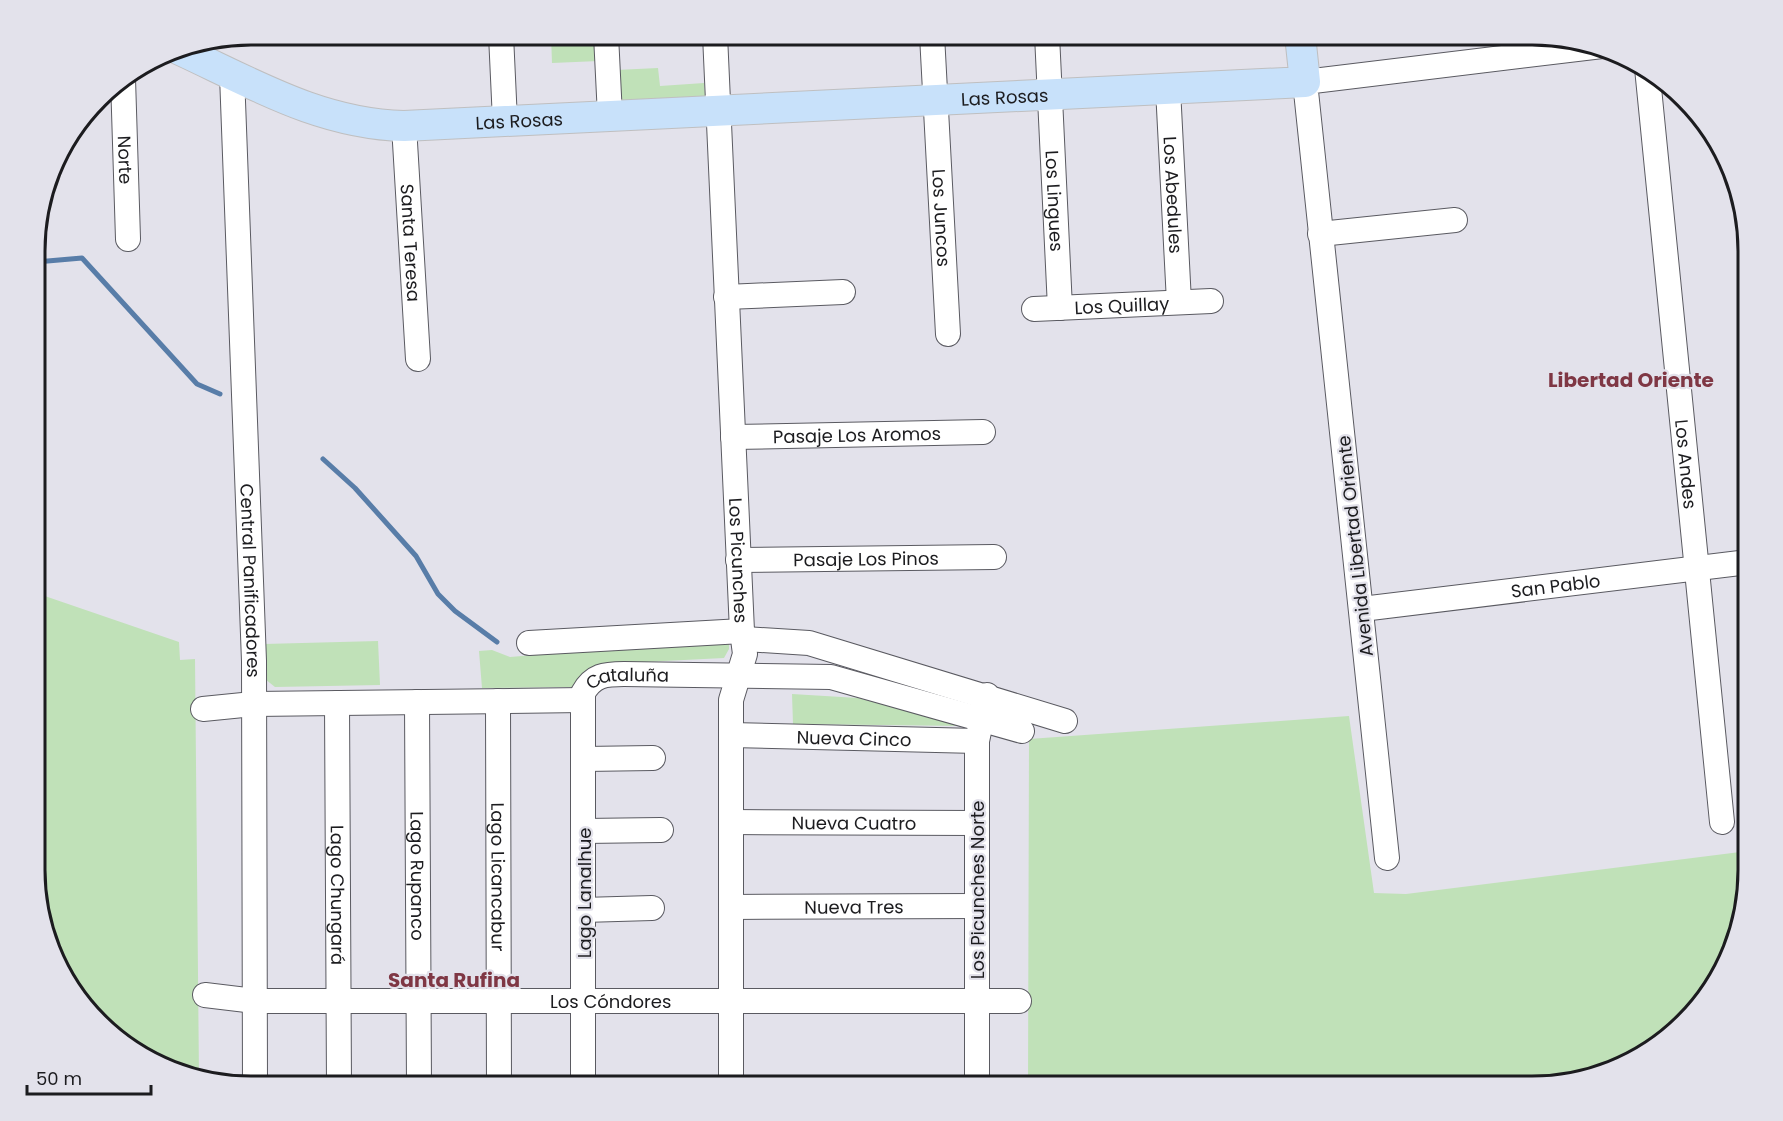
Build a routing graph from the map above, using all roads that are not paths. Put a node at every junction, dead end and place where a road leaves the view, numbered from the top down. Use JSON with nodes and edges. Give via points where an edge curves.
{"nodes":[{"id":1,"x":501,"y":45,"type":"edge"},
{"id":2,"x":607,"y":45,"type":"edge"},
{"id":3,"x":715,"y":45,"type":"edge"},
{"id":4,"x":933,"y":45,"type":"edge"},
{"id":5,"x":1048,"y":45,"type":"edge"},
{"id":6,"x":1301,"y":45,"type":"edge"},
{"id":7,"x":1574,"y":49,"type":"edge"},
{"id":8,"x":197,"y":52,"type":"edge"},
{"id":9,"x":232,"y":75,"type":"junction"},
{"id":10,"x":1305,"y":82,"type":"junction"},
{"id":11,"x":1648,"y":82,"type":"edge"},
{"id":12,"x":1168,"y":89,"type":"junction"},
{"id":13,"x":123,"y":90,"type":"edge"},
{"id":14,"x":1050,"y":95,"type":"junction"},
{"id":15,"x":936,"y":100,"type":"junction"},
{"id":16,"x":717,"y":111,"type":"junction"},
{"id":17,"x":610,"y":116,"type":"junction"},
{"id":18,"x":504,"y":121,"type":"junction"},
{"id":19,"x":404,"y":126,"type":"junction"},
{"id":20,"x":1455,"y":220,"type":"dead end"},
{"id":21,"x":1320,"y":234,"type":"junction"},
{"id":22,"x":128,"y":239,"type":"dead end"},
{"id":23,"x":843,"y":292,"type":"dead end"},
{"id":24,"x":726,"y":297,"type":"junction"},
{"id":25,"x":1211,"y":301,"type":"dead end"},
{"id":26,"x":1179,"y":302,"type":"junction"},
{"id":27,"x":1060,"y":308,"type":"junction"},
{"id":28,"x":1034,"y":309,"type":"dead end"},
{"id":29,"x":948,"y":334,"type":"dead end"},
{"id":30,"x":418,"y":358,"type":"dead end"},
{"id":31,"x":983,"y":432,"type":"dead end"},
{"id":32,"x":733,"y":437,"type":"junction"},
{"id":33,"x":994,"y":557,"type":"dead end"},
{"id":34,"x":738,"y":560,"type":"junction"},
{"id":35,"x":1738,"y":563,"type":"edge"},
{"id":36,"x":1697,"y":569,"type":"junction"},
{"id":37,"x":1362,"y":609,"type":"junction"},
{"id":38,"x":743,"y":635,"type":"junction"},
{"id":39,"x":529,"y":643,"type":"dead end"},
{"id":40,"x":739,"y":674,"type":"junction"},
{"id":41,"x":583,"y":700,"type":"junction"},
{"id":42,"x":498,"y":701,"type":"junction"},
{"id":43,"x":417,"y":702,"type":"junction"},
{"id":44,"x":337,"y":703,"type":"junction"},
{"id":45,"x":254,"y":704,"type":"junction"},
{"id":46,"x":203,"y":709,"type":"dead end"},
{"id":47,"x":982,"y":718,"type":"junction"},
{"id":48,"x":1065,"y":721,"type":"dead end"},
{"id":49,"x":1022,"y":731,"type":"dead end"},
{"id":50,"x":731,"y":735,"type":"junction"},
{"id":51,"x":653,"y":758,"type":"dead end"},
{"id":52,"x":584,"y":759,"type":"junction"},
{"id":53,"x":731,"y":822,"type":"junction"},
{"id":54,"x":1722,"y":822,"type":"dead end"},
{"id":55,"x":977,"y":823,"type":"junction"},
{"id":56,"x":661,"y":830,"type":"dead end"},
{"id":57,"x":584,"y":831,"type":"junction"},
{"id":58,"x":1387,"y":858,"type":"dead end"},
{"id":59,"x":977,"y":906,"type":"junction"},
{"id":60,"x":731,"y":907,"type":"junction"},
{"id":61,"x":652,"y":908,"type":"dead end"},
{"id":62,"x":584,"y":910,"type":"junction"},
{"id":63,"x":205,"y":994,"type":"dead end"},
{"id":64,"x":255,"y":1001,"type":"junction"},
{"id":65,"x":340,"y":1001,"type":"junction"},
{"id":66,"x":419,"y":1001,"type":"junction"},
{"id":67,"x":500,"y":1001,"type":"junction"},
{"id":68,"x":584,"y":1001,"type":"junction"},
{"id":69,"x":731,"y":1001,"type":"junction"},
{"id":70,"x":977,"y":1001,"type":"junction"},
{"id":71,"x":1019,"y":1001,"type":"dead end"},
{"id":72,"x":255,"y":1076,"type":"edge"},
{"id":73,"x":339,"y":1076,"type":"edge"},
{"id":74,"x":419,"y":1076,"type":"edge"},
{"id":75,"x":500,"y":1076,"type":"edge"},
{"id":76,"x":584,"y":1076,"type":"edge"},
{"id":77,"x":731,"y":1076,"type":"edge"},
{"id":78,"x":977,"y":1076,"type":"edge"}],
"edges":[{"from":1,"to":18,"type":"street"},
{"from":2,"to":17,"type":"street"},
{"from":3,"to":16,"type":"street","name":"Los Picunches"},
{"from":4,"to":15,"type":"street","name":"Los Juncos"},
{"from":5,"to":14,"type":"street","name":"Los Lingues"},
{"from":6,"to":10,"type":"main road","name":"Avenida Libertad Oriente"},
{"from":7,"to":10,"type":"street","name":"Las Rosas"},
{"from":8,"to":9,"type":"main road","name":"Las Rosas"},
{"from":9,"to":19,"type":"main road","name":"Las Rosas","via":[[319,113],[363,123]]},
{"from":9,"to":45,"type":"street","name":"Central Panificadores"},
{"from":10,"to":12,"type":"main road","name":"Las Rosas"},
{"from":10,"to":21,"type":"street","name":"Avenida Libertad Oriente"},
{"from":11,"to":36,"type":"street","name":"Los Andes"},
{"from":12,"to":14,"type":"main road","name":"Las Rosas"},
{"from":12,"to":26,"type":"street","name":"Los Abedules"},
{"from":13,"to":22,"type":"street","name":"Norte"},
{"from":14,"to":15,"type":"main road","name":"Las Rosas"},
{"from":14,"to":27,"type":"street","name":"Los Lingues"},
{"from":15,"to":16,"type":"main road","name":"Las Rosas"},
{"from":15,"to":29,"type":"street","name":"Los Juncos"},
{"from":16,"to":17,"type":"main road","name":"Las Rosas"},
{"from":16,"to":24,"type":"street","name":"Los Picunches"},
{"from":17,"to":18,"type":"main road","name":"Las Rosas"},
{"from":18,"to":19,"type":"main road","name":"Las Rosas"},
{"from":19,"to":30,"type":"street","name":"Santa Teresa"},
{"from":20,"to":21,"type":"street"},
{"from":21,"to":37,"type":"street","name":"Avenida Libertad Oriente"},
{"from":23,"to":24,"type":"street"},
{"from":24,"to":32,"type":"street","name":"Los Picunches"},
{"from":25,"to":26,"type":"street","name":"Los Quillay"},
{"from":26,"to":27,"type":"street","name":"Los Quillay"},
{"from":27,"to":28,"type":"street","name":"Los Quillay"},
{"from":31,"to":32,"type":"street","name":"Pasaje Los Aromos"},
{"from":32,"to":34,"type":"street","name":"Los Picunches"},
{"from":33,"to":34,"type":"street","name":"Pasaje Los Pinos"},
{"from":34,"to":38,"type":"street","name":"Los Picunches"},
{"from":35,"to":36,"type":"street","name":"San Pablo"},
{"from":36,"to":37,"type":"street","name":"San Pablo"},
{"from":36,"to":54,"type":"street","name":"Los Andes"},
{"from":37,"to":58,"type":"street","name":"Avenida Libertad Oriente"},
{"from":38,"to":39,"type":"street","name":"Cataluña"},
{"from":38,"to":40,"type":"street","name":"Los Picunches","via":[[745,654]]},
{"from":38,"to":47,"type":"street","name":"Cataluña","via":[[809,643]]},
{"from":40,"to":41,"type":"street","name":"Cataluña","via":[[606,674],[587,685]]},
{"from":40,"to":47,"type":"street","name":"Cataluña","via":[[831,677]]},
{"from":40,"to":50,"type":"street","name":"Los Picunches","via":[[731,700]]},
{"from":41,"to":42,"type":"street","name":"Cataluña"},
{"from":41,"to":52,"type":"street","name":"Lago Lanalhue"},
{"from":42,"to":43,"type":"street","name":"Cataluña"},
{"from":42,"to":67,"type":"street","name":"Lago Licancabur"},
{"from":43,"to":44,"type":"street","name":"Cataluña"},
{"from":43,"to":66,"type":"street","name":"Lago Rupanco"},
{"from":44,"to":45,"type":"street","name":"Cataluña"},
{"from":44,"to":65,"type":"street","name":"Lago Chungará"},
{"from":45,"to":46,"type":"street","name":"Cataluña"},
{"from":45,"to":64,"type":"street","name":"Central Panificadores"},
{"from":47,"to":48,"type":"street","name":"Cataluña"},
{"from":47,"to":49,"type":"street","name":"Cataluña"},
{"from":47,"to":50,"type":"street","name":"Nueva Cinco"},
{"from":47,"to":55,"type":"street","name":"Los Picunches Norte"},
{"from":50,"to":53,"type":"street","name":"Los Picunches"},
{"from":51,"to":52,"type":"street"},
{"from":52,"to":57,"type":"street","name":"Lago Lanalhue"},
{"from":53,"to":55,"type":"street","name":"Nueva Cuatro"},
{"from":53,"to":60,"type":"street","name":"Los Picunches"},
{"from":55,"to":59,"type":"street","name":"Los Picunches Norte"},
{"from":56,"to":57,"type":"street"},
{"from":57,"to":62,"type":"street","name":"Lago Lanalhue"},
{"from":59,"to":60,"type":"street","name":"Nueva Tres"},
{"from":59,"to":70,"type":"street","name":"Los Picunches Norte"},
{"from":60,"to":69,"type":"street","name":"Los Picunches"},
{"from":61,"to":62,"type":"street"},
{"from":62,"to":68,"type":"street","name":"Lago Lanalhue"},
{"from":63,"to":64,"type":"street","name":"Los Cóndores"},
{"from":64,"to":65,"type":"street","name":"Los Cóndores"},
{"from":64,"to":72,"type":"street","name":"Central Panificadores"},
{"from":65,"to":66,"type":"street","name":"Los Cóndores"},
{"from":65,"to":73,"type":"street","name":"Lago Chungará"},
{"from":66,"to":67,"type":"street","name":"Los Cóndores"},
{"from":66,"to":74,"type":"street","name":"Lago Rupanco"},
{"from":67,"to":68,"type":"street","name":"Los Cóndores"},
{"from":67,"to":75,"type":"street","name":"Lago Licancabur"},
{"from":68,"to":69,"type":"street","name":"Los Cóndores"},
{"from":68,"to":76,"type":"street","name":"Lago Lanalhue"},
{"from":69,"to":70,"type":"street","name":"Los Cóndores"},
{"from":69,"to":77,"type":"street","name":"Los Picunches"},
{"from":70,"to":71,"type":"street","name":"Los Cóndores"},
{"from":70,"to":78,"type":"street","name":"Los Picunches Norte"}]}
